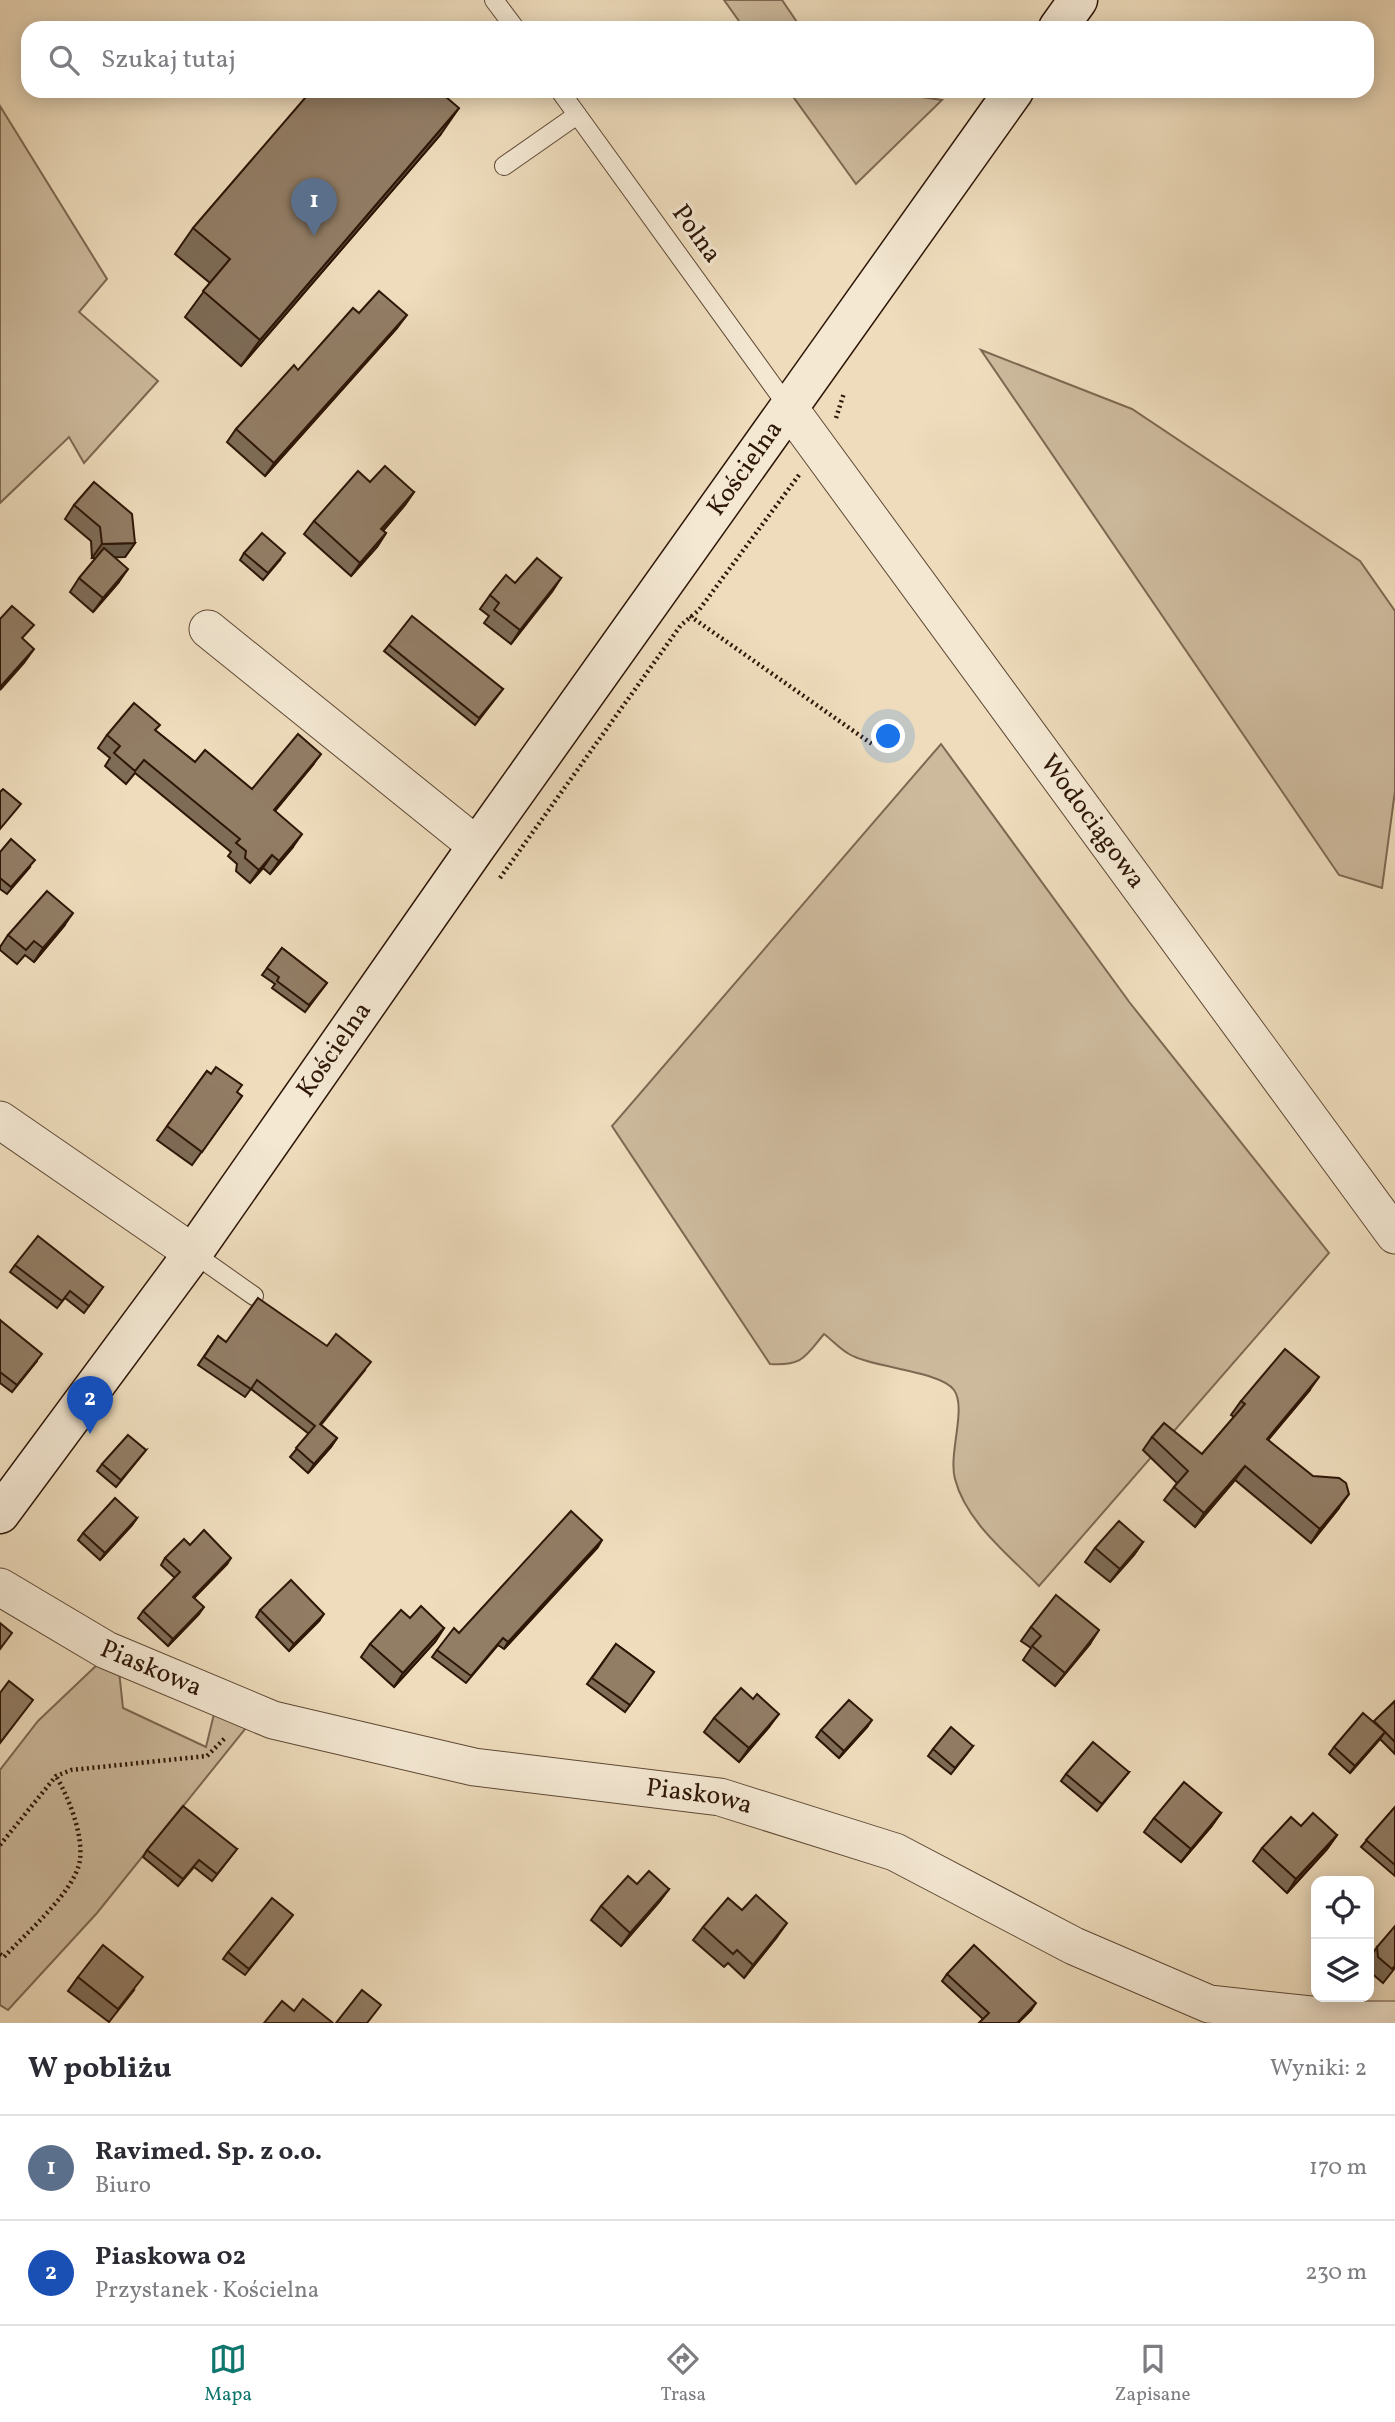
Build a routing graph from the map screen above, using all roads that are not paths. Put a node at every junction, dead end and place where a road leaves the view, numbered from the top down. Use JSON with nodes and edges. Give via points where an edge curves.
{"nodes":[{"id":1,"x":495,"y":0,"type":"edge"},
{"id":2,"x":1078,"y":0,"type":"edge"},
{"id":3,"x":510,"y":21,"type":"edge"},
{"id":4,"x":1063,"y":21,"type":"edge"},
{"id":5,"x":565,"y":98,"type":"edge"},
{"id":6,"x":1009,"y":98,"type":"edge"},
{"id":7,"x":577,"y":115,"type":"junction"},
{"id":8,"x":504,"y":166,"type":"dead end"},
{"id":9,"x":789,"y":408,"type":"junction"},
{"id":10,"x":208,"y":629,"type":"dead end"},
{"id":11,"x":477,"y":846,"type":"junction"},
{"id":12,"x":0,"y":1120,"type":"edge"},
{"id":13,"x":1395,"y":1235,"type":"edge"},
{"id":14,"x":193,"y":1253,"type":"junction"},
{"id":15,"x":254,"y":1296,"type":"dead end"},
{"id":16,"x":0,"y":1514,"type":"edge"},
{"id":17,"x":0,"y":1587,"type":"edge"},
{"id":18,"x":1395,"y":2020,"type":"edge"}],
"edges":[{"from":1,"to":3,"type":"lane"},
{"from":2,"to":4,"type":"street"},
{"from":5,"to":7,"type":"lane","name":"Polna"},
{"from":6,"to":9,"type":"street","name":"Kościelna"},
{"from":7,"to":8,"type":"lane"},
{"from":7,"to":9,"type":"lane","name":"Polna"},
{"from":9,"to":11,"type":"street","name":"Kościelna"},
{"from":9,"to":13,"type":"street","name":"Wodociągowa"},
{"from":10,"to":11,"type":"street"},
{"from":11,"to":14,"type":"street","name":"Kościelna"},
{"from":12,"to":14,"type":"street"},
{"from":14,"to":15,"type":"lane"},
{"from":14,"to":16,"type":"street","name":"Kościelna"},
{"from":17,"to":18,"type":"street","name":"Piaskowa","via":[[107,1650],[273,1720],[474,1767],[720,1797],[895,1852],[1074,1946],[1209,2004]]}]}
